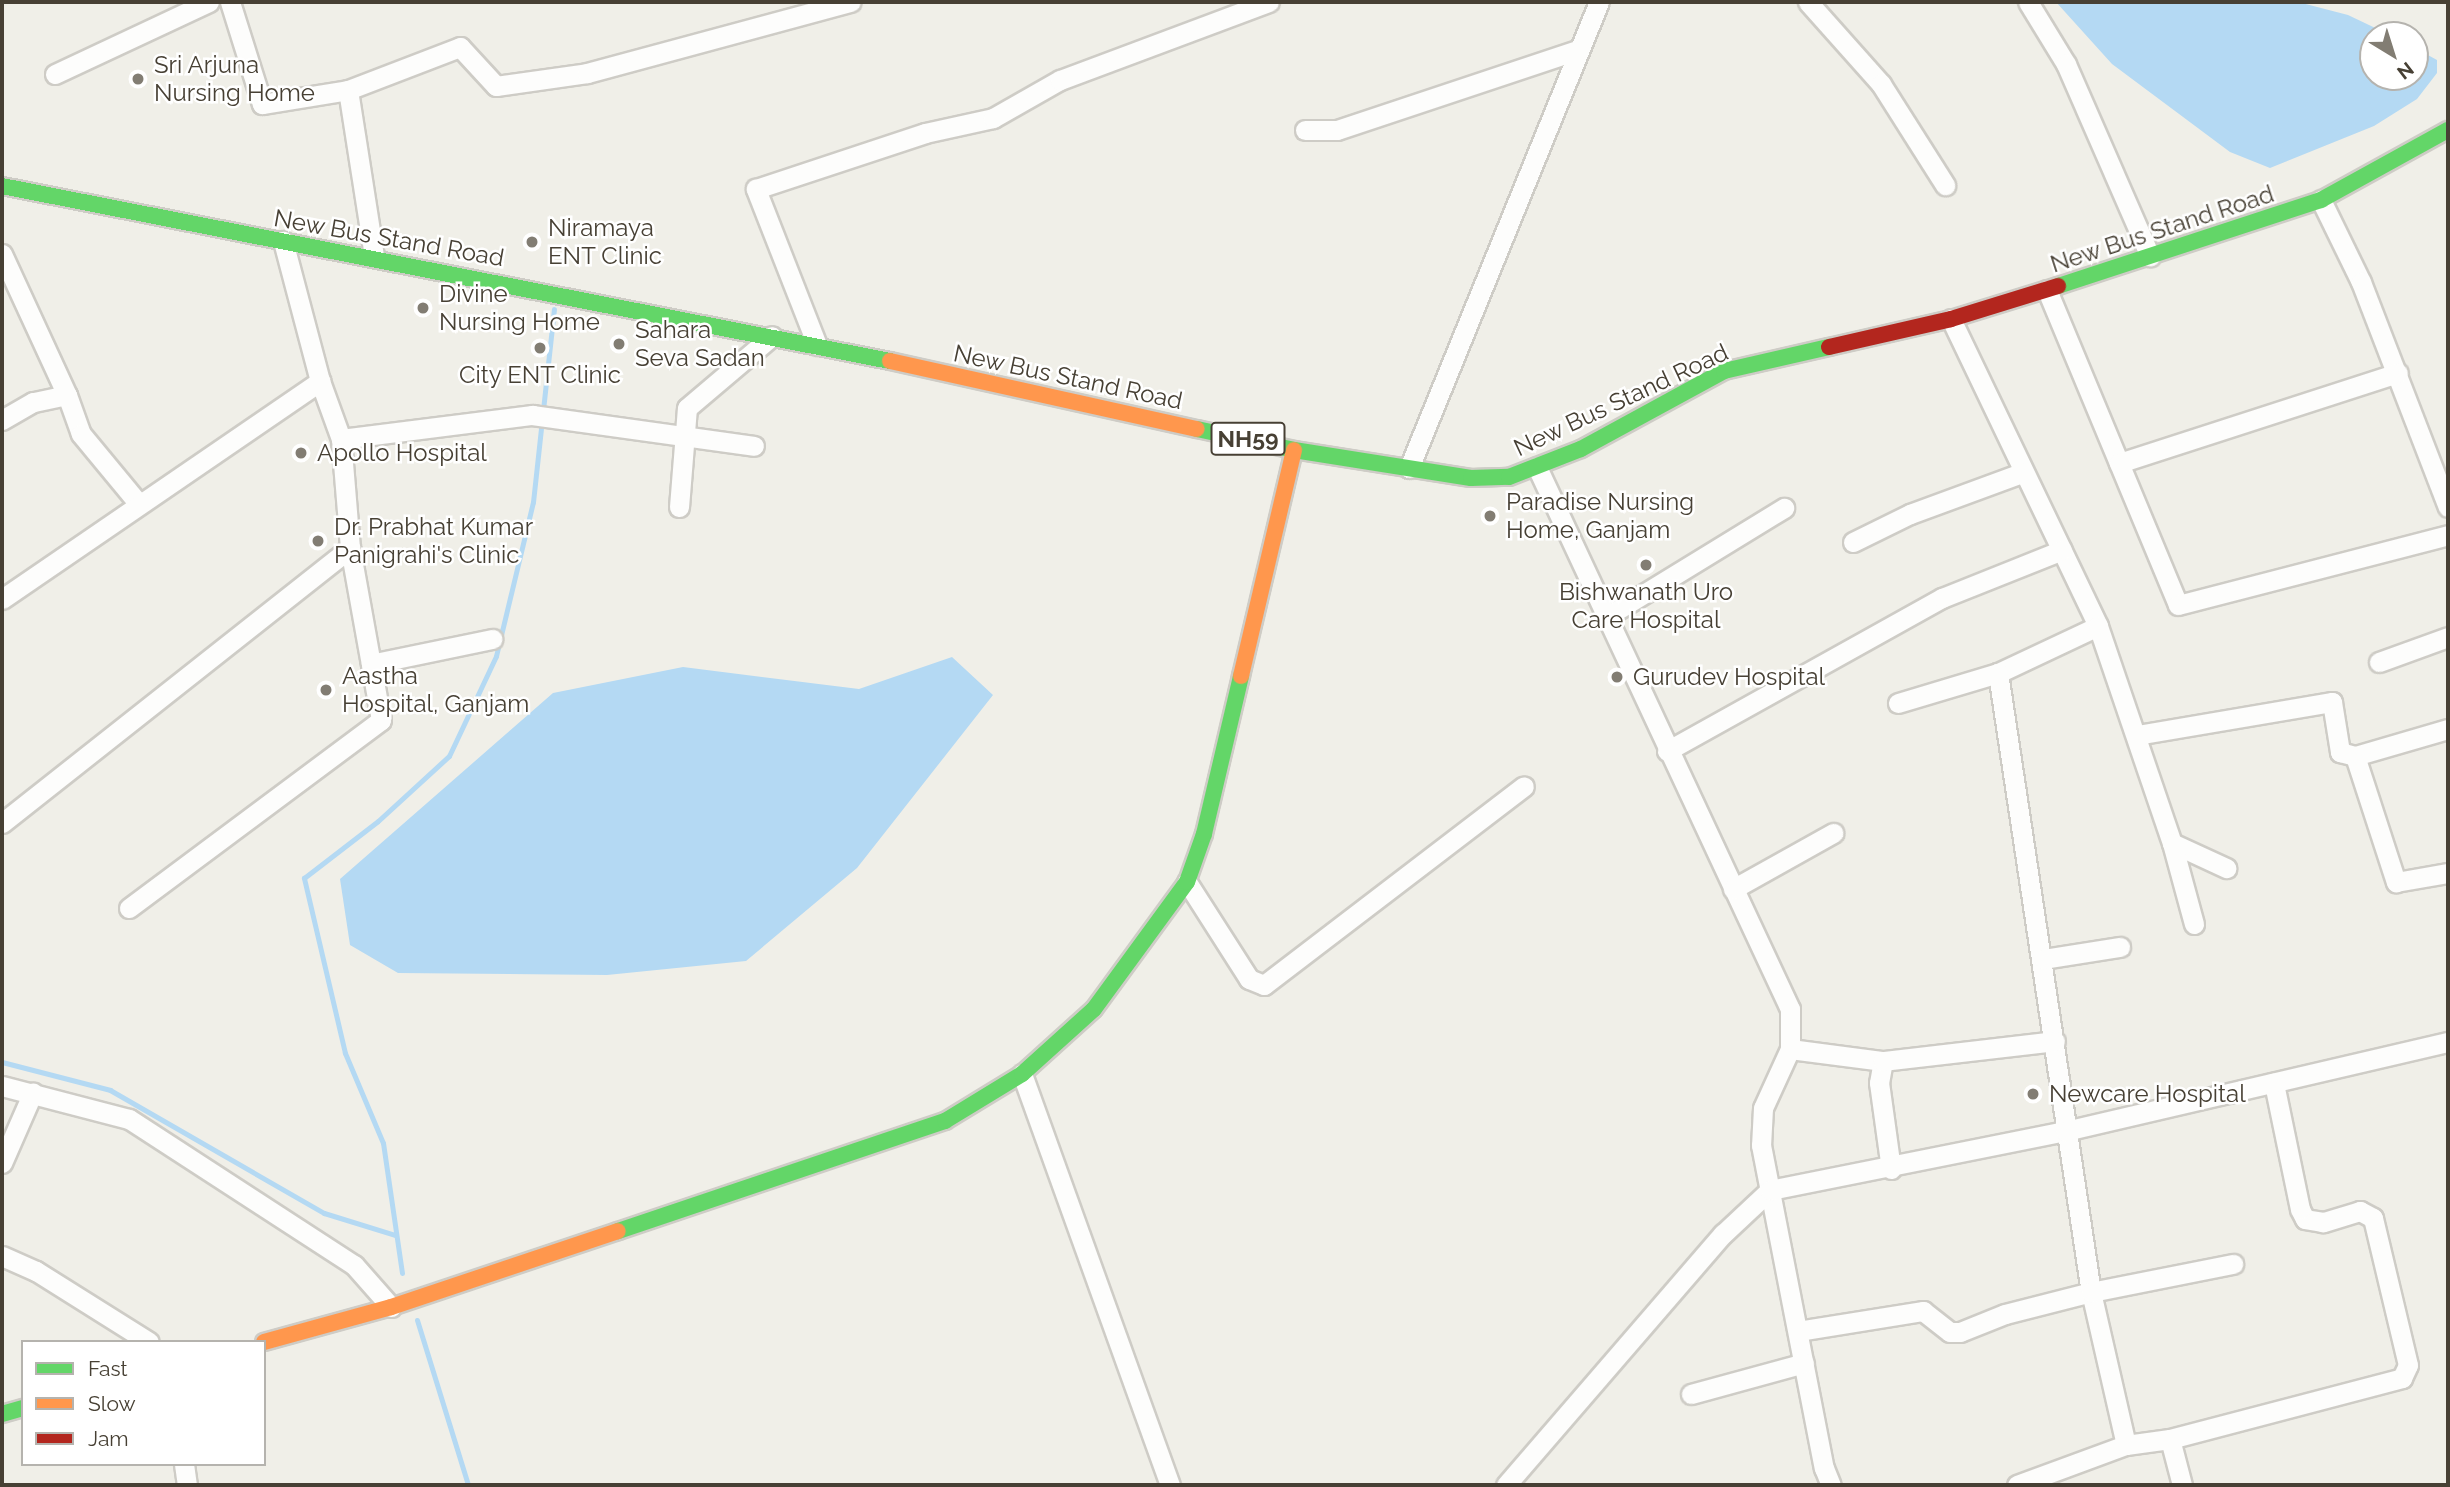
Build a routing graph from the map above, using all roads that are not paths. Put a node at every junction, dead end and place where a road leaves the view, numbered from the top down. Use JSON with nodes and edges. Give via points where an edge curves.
{"nodes":[{"id":1,"x":209,"y":2,"type":"edge"},
{"id":2,"x":230,"y":2,"type":"edge"},
{"id":3,"x":851,"y":2,"type":"edge"},
{"id":4,"x":1269,"y":2,"type":"edge"},
{"id":5,"x":1599,"y":2,"type":"edge"},
{"id":6,"x":1808,"y":2,"type":"edge"},
{"id":7,"x":2028,"y":2,"type":"edge"},
{"id":8,"x":1578,"y":50,"type":"junction"},
{"id":9,"x":55,"y":74,"type":"dead end"},
{"id":10,"x":348,"y":90,"type":"junction"},
{"id":11,"x":1305,"y":130,"type":"dead end"},
{"id":12,"x":2448,"y":130,"type":"edge"},
{"id":13,"x":1945,"y":185,"type":"dead end"},
{"id":14,"x":2,"y":186,"type":"edge"},
{"id":15,"x":2321,"y":200,"type":"junction"},
{"id":16,"x":282,"y":241,"type":"junction"},
{"id":17,"x":2,"y":254,"type":"edge"},
{"id":18,"x":374,"y":256,"type":"junction"},
{"id":19,"x":2150,"y":256,"type":"junction"},
{"id":20,"x":2047,"y":290,"type":"junction"},
{"id":21,"x":1951,"y":319,"type":"junction"},
{"id":22,"x":772,"y":335,"type":"junction"},
{"id":23,"x":817,"y":345,"type":"junction"},
{"id":24,"x":2398,"y":373,"type":"junction"},
{"id":25,"x":320,"y":381,"type":"junction"},
{"id":26,"x":67,"y":395,"type":"junction"},
{"id":27,"x":2,"y":420,"type":"edge"},
{"id":28,"x":686,"y":435,"type":"junction"},
{"id":29,"x":341,"y":439,"type":"junction"},
{"id":30,"x":754,"y":446,"type":"dead end"},
{"id":31,"x":1294,"y":450,"type":"junction"},
{"id":32,"x":2119,"y":463,"type":"junction"},
{"id":33,"x":1537,"y":467,"type":"junction"},
{"id":34,"x":1409,"y":468,"type":"junction"},
{"id":35,"x":2024,"y":472,"type":"junction"},
{"id":36,"x":138,"y":503,"type":"junction"},
{"id":37,"x":679,"y":507,"type":"dead end"},
{"id":38,"x":1784,"y":508,"type":"dead end"},
{"id":39,"x":2448,"y":508,"type":"edge"},
{"id":40,"x":2448,"y":535,"type":"edge"},
{"id":41,"x":1853,"y":542,"type":"dead end"},
{"id":42,"x":350,"y":548,"type":"junction"},
{"id":43,"x":2062,"y":550,"type":"junction"},
{"id":44,"x":2,"y":599,"type":"edge"},
{"id":45,"x":1606,"y":617,"type":"junction"},
{"id":46,"x":2098,"y":626,"type":"junction"},
{"id":47,"x":2448,"y":637,"type":"edge"},
{"id":48,"x":492,"y":639,"type":"dead end"},
{"id":49,"x":2379,"y":662,"type":"dead end"},
{"id":50,"x":371,"y":664,"type":"junction"},
{"id":51,"x":1998,"y":673,"type":"junction"},
{"id":52,"x":1898,"y":703,"type":"dead end"},
{"id":53,"x":2448,"y":729,"type":"edge"},
{"id":54,"x":2137,"y":735,"type":"junction"},
{"id":55,"x":1667,"y":751,"type":"junction"},
{"id":56,"x":2355,"y":756,"type":"junction"},
{"id":57,"x":1524,"y":786,"type":"dead end"},
{"id":58,"x":2,"y":824,"type":"edge"},
{"id":59,"x":1833,"y":834,"type":"dead end"},
{"id":60,"x":2172,"y":843,"type":"junction"},
{"id":61,"x":2226,"y":868,"type":"dead end"},
{"id":62,"x":2448,"y":873,"type":"edge"},
{"id":63,"x":1187,"y":882,"type":"junction"},
{"id":64,"x":1733,"y":890,"type":"junction"},
{"id":65,"x":129,"y":908,"type":"dead end"},
{"id":66,"x":2194,"y":924,"type":"dead end"},
{"id":67,"x":2120,"y":947,"type":"dead end"},
{"id":68,"x":2044,"y":959,"type":"junction"},
{"id":69,"x":2055,"y":1041,"type":"junction"},
{"id":70,"x":2448,"y":1042,"type":"edge"},
{"id":71,"x":1790,"y":1049,"type":"junction"},
{"id":72,"x":1883,"y":1061,"type":"junction"},
{"id":73,"x":1022,"y":1074,"type":"junction"},
{"id":74,"x":2274,"y":1083,"type":"junction"},
{"id":75,"x":2,"y":1086,"type":"edge"},
{"id":76,"x":33,"y":1092,"type":"junction"},
{"id":77,"x":2065,"y":1131,"type":"junction"},
{"id":78,"x":2,"y":1163,"type":"edge"},
{"id":79,"x":1891,"y":1169,"type":"junction"},
{"id":80,"x":1770,"y":1190,"type":"junction"},
{"id":81,"x":2,"y":1256,"type":"edge"},
{"id":82,"x":2233,"y":1264,"type":"dead end"},
{"id":83,"x":2091,"y":1292,"type":"junction"},
{"id":84,"x":391,"y":1307,"type":"junction"},
{"id":85,"x":1798,"y":1331,"type":"junction"},
{"id":86,"x":146,"y":1340,"type":"edge"},
{"id":87,"x":266,"y":1341,"type":"edge"},
{"id":88,"x":1804,"y":1363,"type":"junction"},
{"id":89,"x":1691,"y":1394,"type":"dead end"},
{"id":90,"x":21,"y":1409,"type":"edge"},
{"id":91,"x":2,"y":1414,"type":"edge"},
{"id":92,"x":2170,"y":1438,"type":"junction"},
{"id":93,"x":2126,"y":1445,"type":"junction"},
{"id":94,"x":184,"y":1466,"type":"edge"},
{"id":95,"x":187,"y":1485,"type":"edge"},
{"id":96,"x":1170,"y":1485,"type":"edge"},
{"id":97,"x":1506,"y":1485,"type":"edge"},
{"id":98,"x":1831,"y":1485,"type":"edge"},
{"id":99,"x":2017,"y":1485,"type":"edge"},
{"id":100,"x":2182,"y":1485,"type":"edge"}],
"edges":[{"from":1,"to":9,"type":"street"},
{"from":2,"to":10,"type":"street","via":[[262,104]]},
{"from":3,"to":10,"type":"street","via":[[587,73],[496,86],[460,47]]},
{"from":4,"to":23,"type":"street","via":[[1060,80],[993,118],[925,133],[755,189]]},
{"from":5,"to":8,"type":"street"},
{"from":6,"to":13,"type":"street","via":[[1881,84]]},
{"from":7,"to":19,"type":"street","via":[[2066,64]]},
{"from":8,"to":11,"type":"street","via":[[1337,130]]},
{"from":8,"to":34,"type":"street"},
{"from":10,"to":18,"type":"street"},
{"from":12,"to":15,"type":"main road","name":"New Bus Stand Road","number":"NH59"},
{"from":14,"to":16,"type":"main road","name":"New Bus Stand Road","number":"NH59"},
{"from":15,"to":19,"type":"main road","name":"New Bus Stand Road","number":"NH59"},
{"from":15,"to":24,"type":"street"},
{"from":16,"to":18,"type":"main road","name":"New Bus Stand Road","number":"NH59"},
{"from":16,"to":25,"type":"street"},
{"from":17,"to":26,"type":"street"},
{"from":18,"to":22,"type":"main road","name":"New Bus Stand Road","number":"NH59"},
{"from":19,"to":20,"type":"main road","name":"New Bus Stand Road","number":"NH59"},
{"from":20,"to":21,"type":"main road","name":"New Bus Stand Road","number":"NH59"},
{"from":20,"to":32,"type":"street"},
{"from":21,"to":33,"type":"main road","name":"New Bus Stand Road","number":"NH59","via":[[1724,371],[1581,449]]},
{"from":21,"to":35,"type":"street"},
{"from":22,"to":23,"type":"main road","name":"New Bus Stand Road","number":"NH59"},
{"from":22,"to":28,"type":"street","via":[[687,408]]},
{"from":23,"to":31,"type":"main road","name":"New Bus Stand Road","number":"NH59"},
{"from":24,"to":32,"type":"street"},
{"from":24,"to":39,"type":"street"},
{"from":25,"to":29,"type":"street"},
{"from":25,"to":36,"type":"street","via":[[231,446]]},
{"from":26,"to":27,"type":"street","via":[[33,402]]},
{"from":26,"to":36,"type":"street","via":[[81,434]]},
{"from":28,"to":29,"type":"street","via":[[533,415]]},
{"from":28,"to":30,"type":"street"},
{"from":28,"to":37,"type":"street"},
{"from":29,"to":42,"type":"street"},
{"from":31,"to":34,"type":"main road","name":"New Bus Stand Road","number":"NH59"},
{"from":31,"to":63,"type":"main road","via":[[1204,834]]},
{"from":32,"to":40,"type":"street","via":[[2178,605]]},
{"from":33,"to":34,"type":"main road","name":"New Bus Stand Road","number":"NH59","via":[[1509,477],[1471,478]]},
{"from":33,"to":45,"type":"street"},
{"from":35,"to":41,"type":"street","via":[[1910,514]]},
{"from":35,"to":43,"type":"street"},
{"from":36,"to":44,"type":"street"},
{"from":38,"to":45,"type":"street"},
{"from":42,"to":50,"type":"street"},
{"from":42,"to":58,"type":"street"},
{"from":43,"to":46,"type":"street"},
{"from":43,"to":55,"type":"street","via":[[1942,598]]},
{"from":45,"to":55,"type":"street"},
{"from":46,"to":51,"type":"street"},
{"from":46,"to":54,"type":"street"},
{"from":47,"to":49,"type":"street"},
{"from":48,"to":50,"type":"street"},
{"from":50,"to":65,"type":"street","via":[[381,720]]},
{"from":51,"to":52,"type":"street"},
{"from":51,"to":68,"type":"street"},
{"from":53,"to":56,"type":"street"},
{"from":54,"to":56,"type":"street","via":[[2332,702],[2340,752]]},
{"from":54,"to":60,"type":"street"},
{"from":55,"to":64,"type":"street"},
{"from":56,"to":62,"type":"street","via":[[2396,882]]},
{"from":57,"to":63,"type":"street","via":[[1264,985],[1249,979]]},
{"from":59,"to":64,"type":"street"},
{"from":60,"to":61,"type":"street"},
{"from":60,"to":66,"type":"street"},
{"from":63,"to":73,"type":"main road","via":[[1094,1009]]},
{"from":64,"to":71,"type":"street","via":[[1790,1009]]},
{"from":67,"to":68,"type":"street"},
{"from":68,"to":69,"type":"street"},
{"from":69,"to":72,"type":"street"},
{"from":69,"to":77,"type":"street"},
{"from":70,"to":74,"type":"street"},
{"from":71,"to":72,"type":"street"},
{"from":71,"to":80,"type":"street","via":[[1762,1108],[1761,1145]]},
{"from":72,"to":79,"type":"street","via":[[1879,1083]]},
{"from":73,"to":84,"type":"main road","via":[[945,1121]]},
{"from":73,"to":96,"type":"street"},
{"from":74,"to":77,"type":"street"},
{"from":74,"to":92,"type":"street","via":[[2305,1219],[2323,1222],[2360,1211],[2373,1218],[2408,1365],[2402,1378]]},
{"from":75,"to":76,"type":"street"},
{"from":76,"to":78,"type":"street"},
{"from":76,"to":84,"type":"street","via":[[129,1119],[354,1265]]},
{"from":77,"to":79,"type":"street"},
{"from":77,"to":83,"type":"street"},
{"from":79,"to":80,"type":"street"},
{"from":80,"to":85,"type":"street"},
{"from":80,"to":97,"type":"street","via":[[1723,1234]]},
{"from":81,"to":86,"type":"street","via":[[36,1270]]},
{"from":82,"to":83,"type":"street"},
{"from":83,"to":85,"type":"street","via":[[1954,1333],[1923,1311]]},
{"from":83,"to":93,"type":"street"},
{"from":84,"to":87,"type":"main road"},
{"from":85,"to":88,"type":"street"},
{"from":88,"to":89,"type":"street"},
{"from":88,"to":98,"type":"street"},
{"from":90,"to":91,"type":"main road"},
{"from":92,"to":93,"type":"street"},
{"from":92,"to":100,"type":"street"},
{"from":93,"to":99,"type":"street"},
{"from":94,"to":95,"type":"street"}]}
